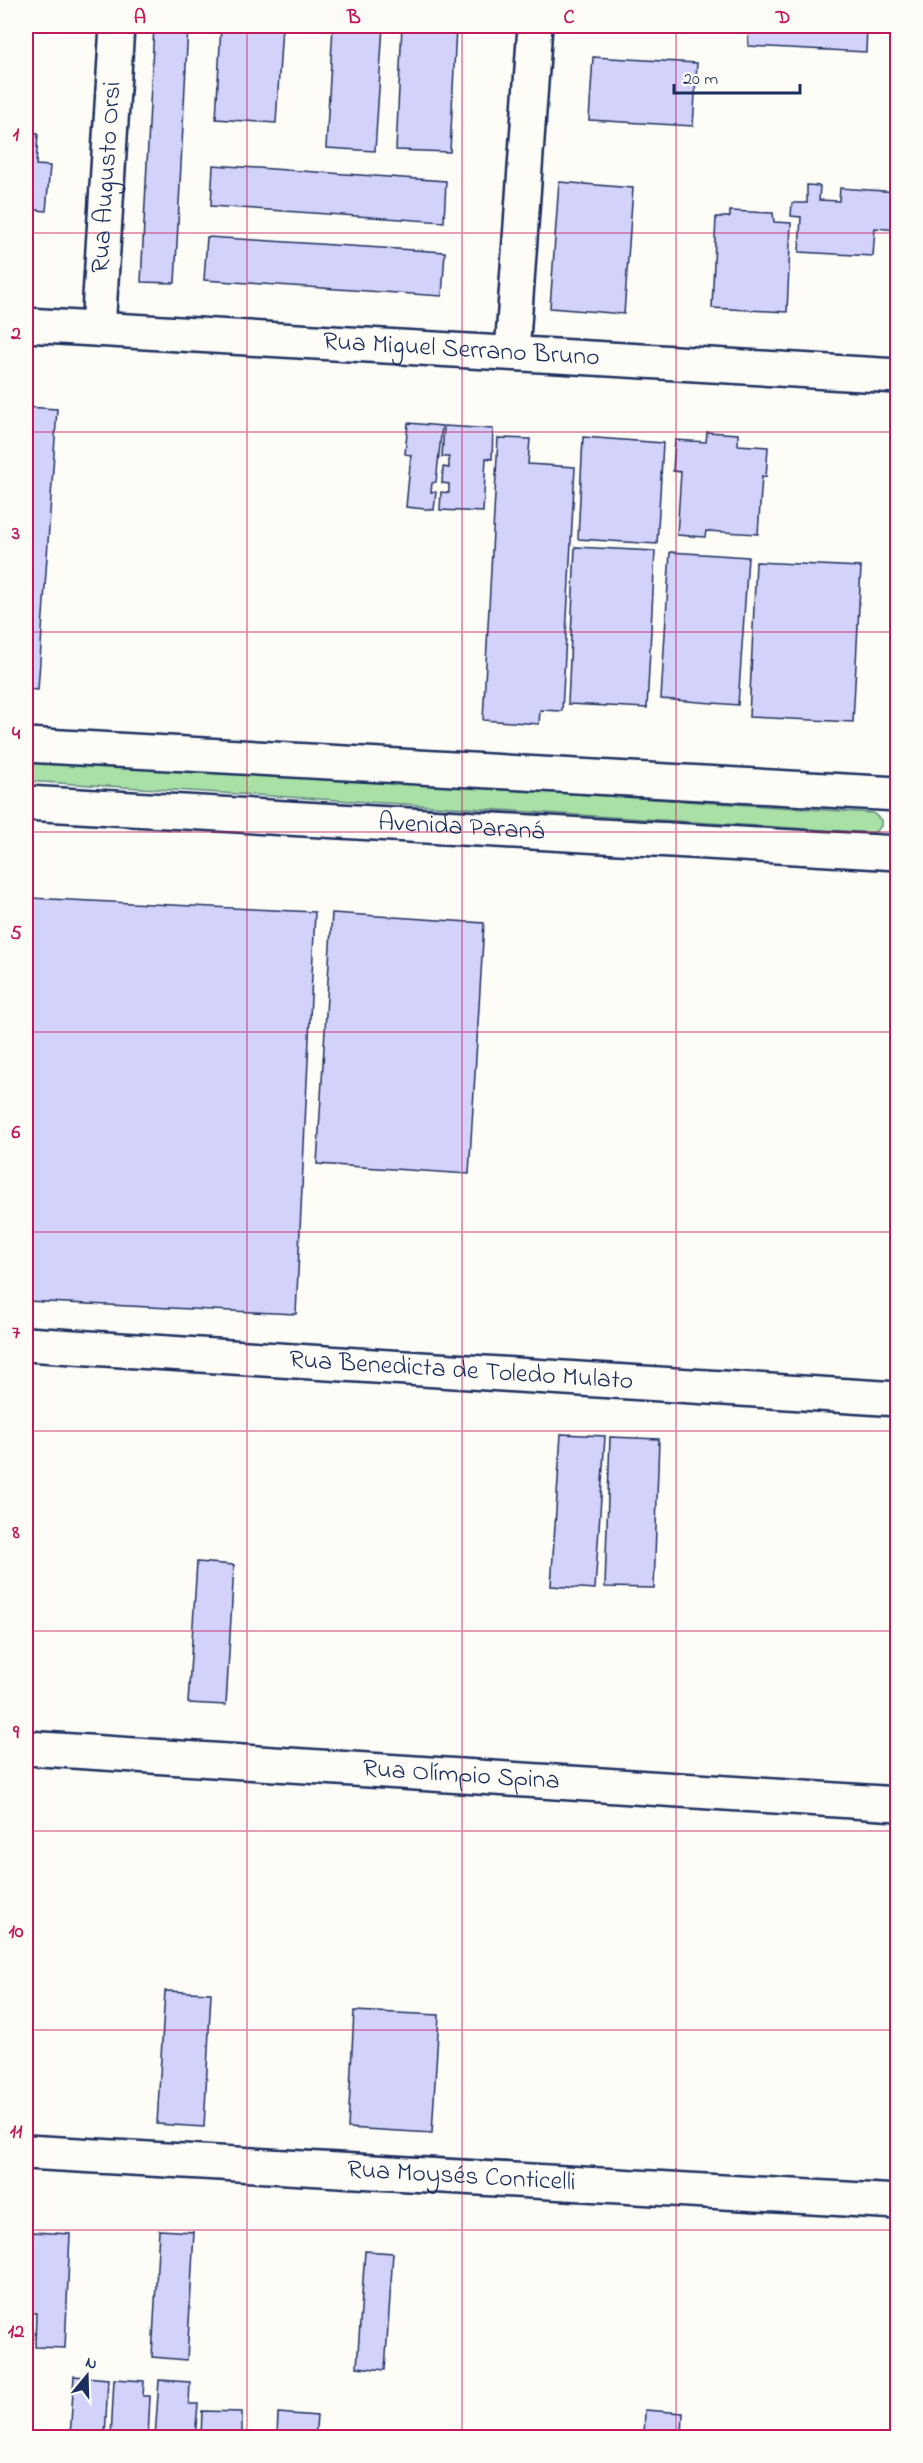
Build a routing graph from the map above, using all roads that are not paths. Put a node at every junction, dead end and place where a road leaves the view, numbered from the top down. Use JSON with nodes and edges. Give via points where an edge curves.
{"nodes":[{"id":1,"x":117,"y":26,"type":"edge"},
{"id":2,"x":535,"y":26,"type":"edge"},
{"id":3,"x":26,"y":326,"type":"edge"},
{"id":4,"x":99,"y":329,"type":"junction"},
{"id":5,"x":512,"y":354,"type":"junction"},
{"id":6,"x":897,"y":376,"type":"edge"},
{"id":7,"x":26,"y":745,"type":"edge"},
{"id":8,"x":897,"y":794,"type":"edge"},
{"id":9,"x":26,"y":803,"type":"edge"},
{"id":10,"x":897,"y":853,"type":"edge"},
{"id":11,"x":26,"y":1344,"type":"edge"},
{"id":12,"x":897,"y":1399,"type":"edge"},
{"id":13,"x":26,"y":1748,"type":"edge"},
{"id":14,"x":897,"y":1804,"type":"edge"},
{"id":15,"x":26,"y":2152,"type":"edge"},
{"id":16,"x":897,"y":2202,"type":"edge"}],
"edges":[{"from":1,"to":4,"type":"street","name":"Rua Augusto Orsi"},
{"from":2,"to":5,"type":"street"},
{"from":3,"to":4,"type":"street","name":"Rua Miguel Serrano Bruno"},
{"from":4,"to":5,"type":"street","name":"Rua Miguel Serrano Bruno"},
{"from":5,"to":6,"type":"street","name":"Rua Miguel Serrano Bruno"},
{"from":7,"to":8,"type":"street"},
{"from":9,"to":10,"type":"street","name":"Avenida Paraná"},
{"from":11,"to":12,"type":"street","name":"Rua Benedicta de Toledo Mulato"},
{"from":13,"to":14,"type":"street","name":"Rua Olímpio Spina"},
{"from":15,"to":16,"type":"street","name":"Rua Moysés Conticelli"}]}
